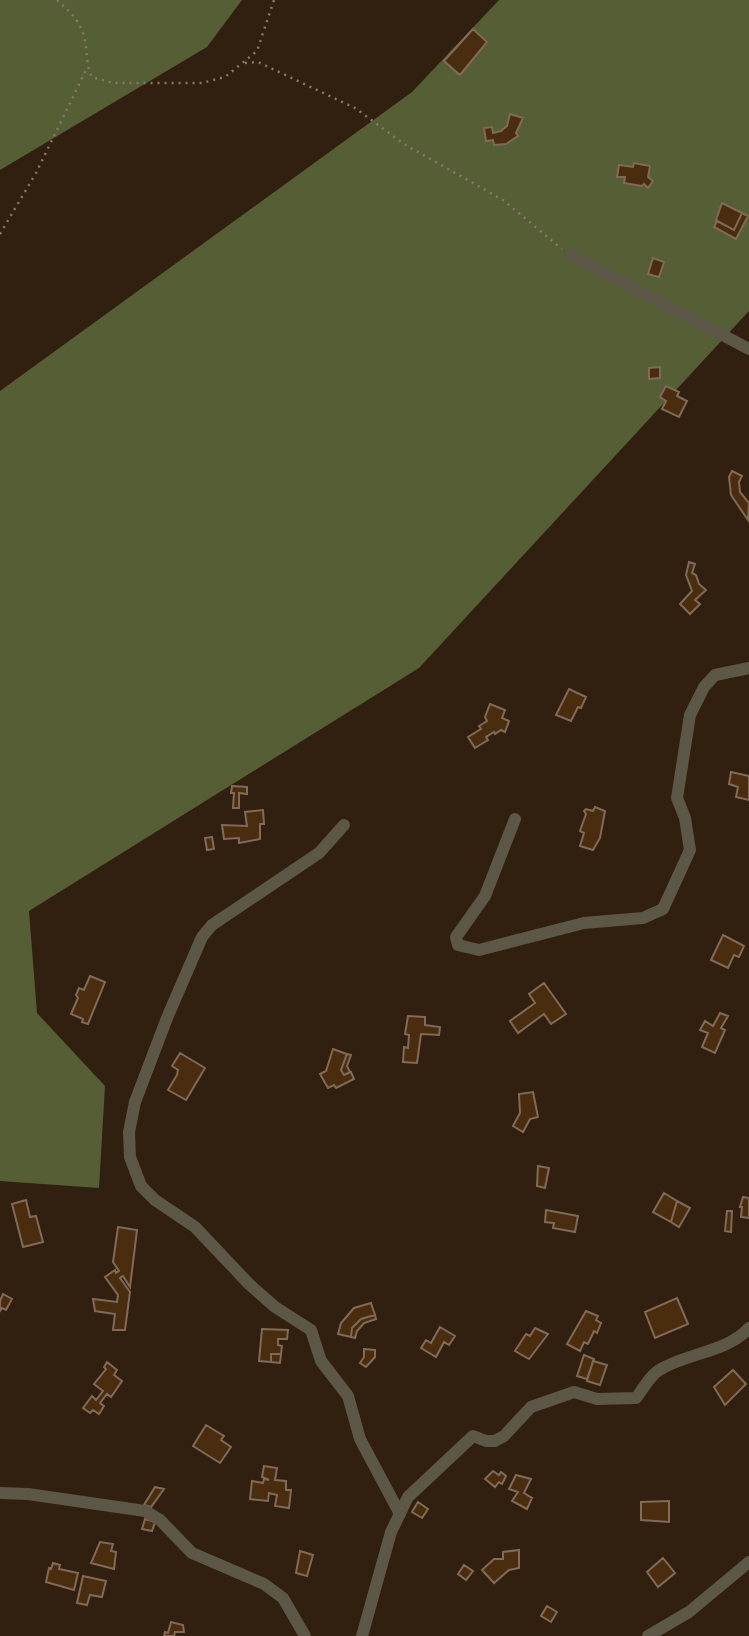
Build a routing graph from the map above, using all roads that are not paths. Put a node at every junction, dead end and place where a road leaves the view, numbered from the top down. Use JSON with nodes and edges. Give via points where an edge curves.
{"nodes":[{"id":1,"x":571,"y":255,"type":"road end"},
{"id":2,"x":749,"y":349,"type":"edge"},
{"id":3,"x":749,"y":668,"type":"edge"},
{"id":4,"x":516,"y":820,"type":"dead end"},
{"id":5,"x":344,"y":825,"type":"dead end"},
{"id":6,"x":749,"y":1328,"type":"edge"},
{"id":7,"x":0,"y":1493,"type":"edge"},
{"id":8,"x":400,"y":1514,"type":"junction"},
{"id":9,"x":749,"y":1562,"type":"edge"},
{"id":10,"x":305,"y":1636,"type":"edge"},
{"id":11,"x":362,"y":1636,"type":"edge"},
{"id":12,"x":648,"y":1636,"type":"edge"}],
"edges":[{"from":1,"to":2,"type":"street"},
{"from":3,"to":4,"type":"street","via":[[715,675],[690,715],[677,797],[690,850],[663,909],[643,918],[584,923],[479,950],[458,945],[456,937],[485,897]]},
{"from":5,"to":8,"type":"street","via":[[319,853],[212,925],[202,937],[135,1102],[130,1157],[141,1186],[155,1200],[195,1227],[267,1299],[311,1330],[321,1361],[348,1396],[360,1439]]},
{"from":6,"to":8,"type":"street","via":[[729,1342],[659,1370],[636,1398],[597,1399],[574,1392],[531,1408],[495,1441],[473,1436],[408,1497]]},
{"from":7,"to":10,"type":"street","via":[[145,1511],[192,1553],[264,1584],[283,1598]]},
{"from":8,"to":11,"type":"street"},
{"from":9,"to":12,"type":"street","via":[[689,1612]]}]}
